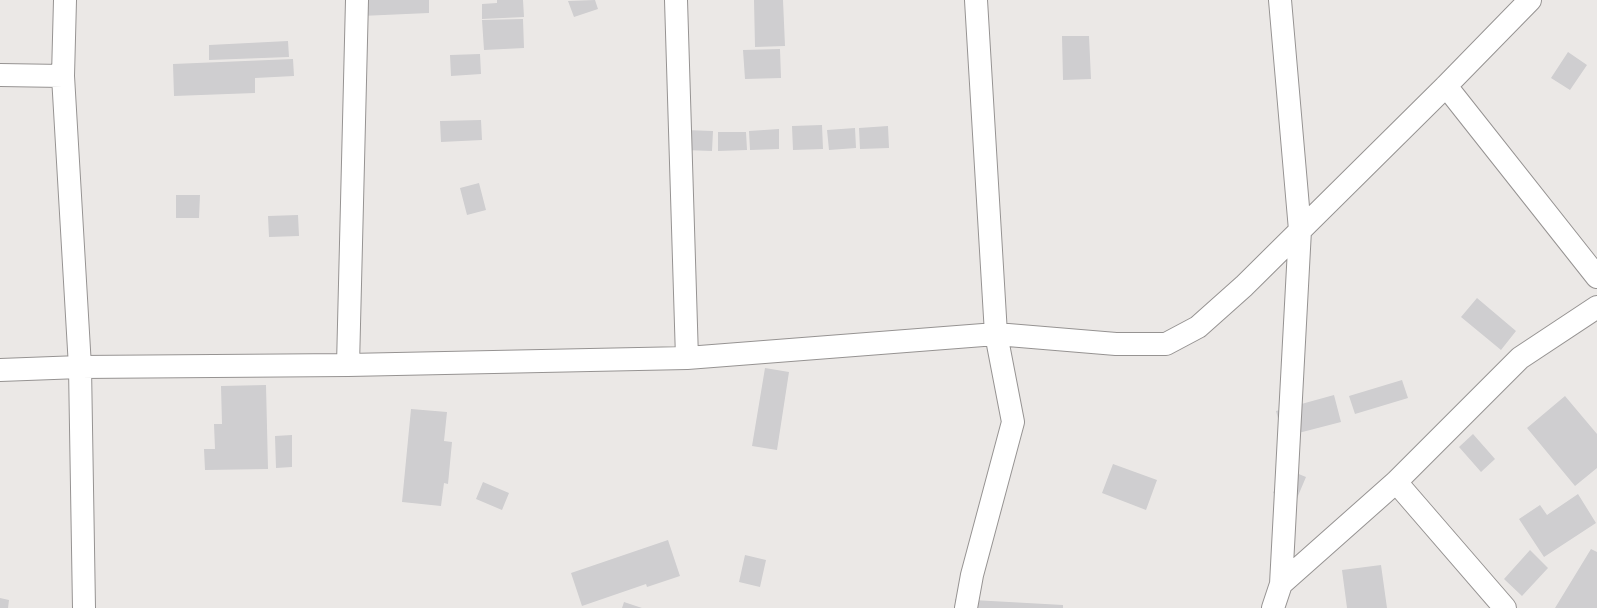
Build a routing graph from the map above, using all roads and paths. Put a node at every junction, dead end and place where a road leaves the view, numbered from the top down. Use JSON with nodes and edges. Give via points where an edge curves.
{"nodes":[{"id":1,"x":65,"y":0,"type":"edge"},
{"id":2,"x":357,"y":0,"type":"edge"},
{"id":3,"x":676,"y":0,"type":"edge"},
{"id":4,"x":976,"y":0,"type":"edge"},
{"id":5,"x":1280,"y":0,"type":"edge"},
{"id":6,"x":1530,"y":0,"type":"edge"},
{"id":7,"x":0,"y":75,"type":"edge"},
{"id":8,"x":64,"y":76,"type":"junction"},
{"id":9,"x":1446,"y":86,"type":"junction"},
{"id":10,"x":1300,"y":230,"type":"junction"},
{"id":11,"x":1597,"y":277,"type":"edge"},
{"id":12,"x":1597,"y":307,"type":"edge"},
{"id":13,"x":996,"y":334,"type":"junction"},
{"id":14,"x":688,"y":358,"type":"junction"},
{"id":15,"x":348,"y":365,"type":"junction"},
{"id":16,"x":80,"y":367,"type":"junction"},
{"id":17,"x":0,"y":370,"type":"edge"},
{"id":18,"x":1396,"y":482,"type":"junction"},
{"id":19,"x":1281,"y":584,"type":"junction"},
{"id":20,"x":84,"y":608,"type":"edge"},
{"id":21,"x":966,"y":608,"type":"edge"},
{"id":22,"x":1272,"y":608,"type":"edge"},
{"id":23,"x":1506,"y":608,"type":"edge"}],
"edges":[{"from":1,"to":8,"type":"street"},
{"from":2,"to":15,"type":"street"},
{"from":3,"to":14,"type":"street"},
{"from":4,"to":13,"type":"street"},
{"from":5,"to":10,"type":"street"},
{"from":6,"to":9,"type":"street"},
{"from":7,"to":8,"type":"street"},
{"from":8,"to":16,"type":"street"},
{"from":9,"to":10,"type":"street"},
{"from":9,"to":11,"type":"street"},
{"from":10,"to":13,"type":"street","via":[[1198,327],[1166,344],[1116,344]]},
{"from":10,"to":19,"type":"street"},
{"from":12,"to":18,"type":"street","via":[[1520,358]]},
{"from":13,"to":14,"type":"street"},
{"from":13,"to":21,"type":"street","via":[[1013,422],[972,575]]},
{"from":14,"to":15,"type":"street"},
{"from":15,"to":16,"type":"street"},
{"from":16,"to":17,"type":"street"},
{"from":16,"to":20,"type":"street"},
{"from":18,"to":19,"type":"street"},
{"from":18,"to":23,"type":"street"},
{"from":19,"to":22,"type":"street"}]}
